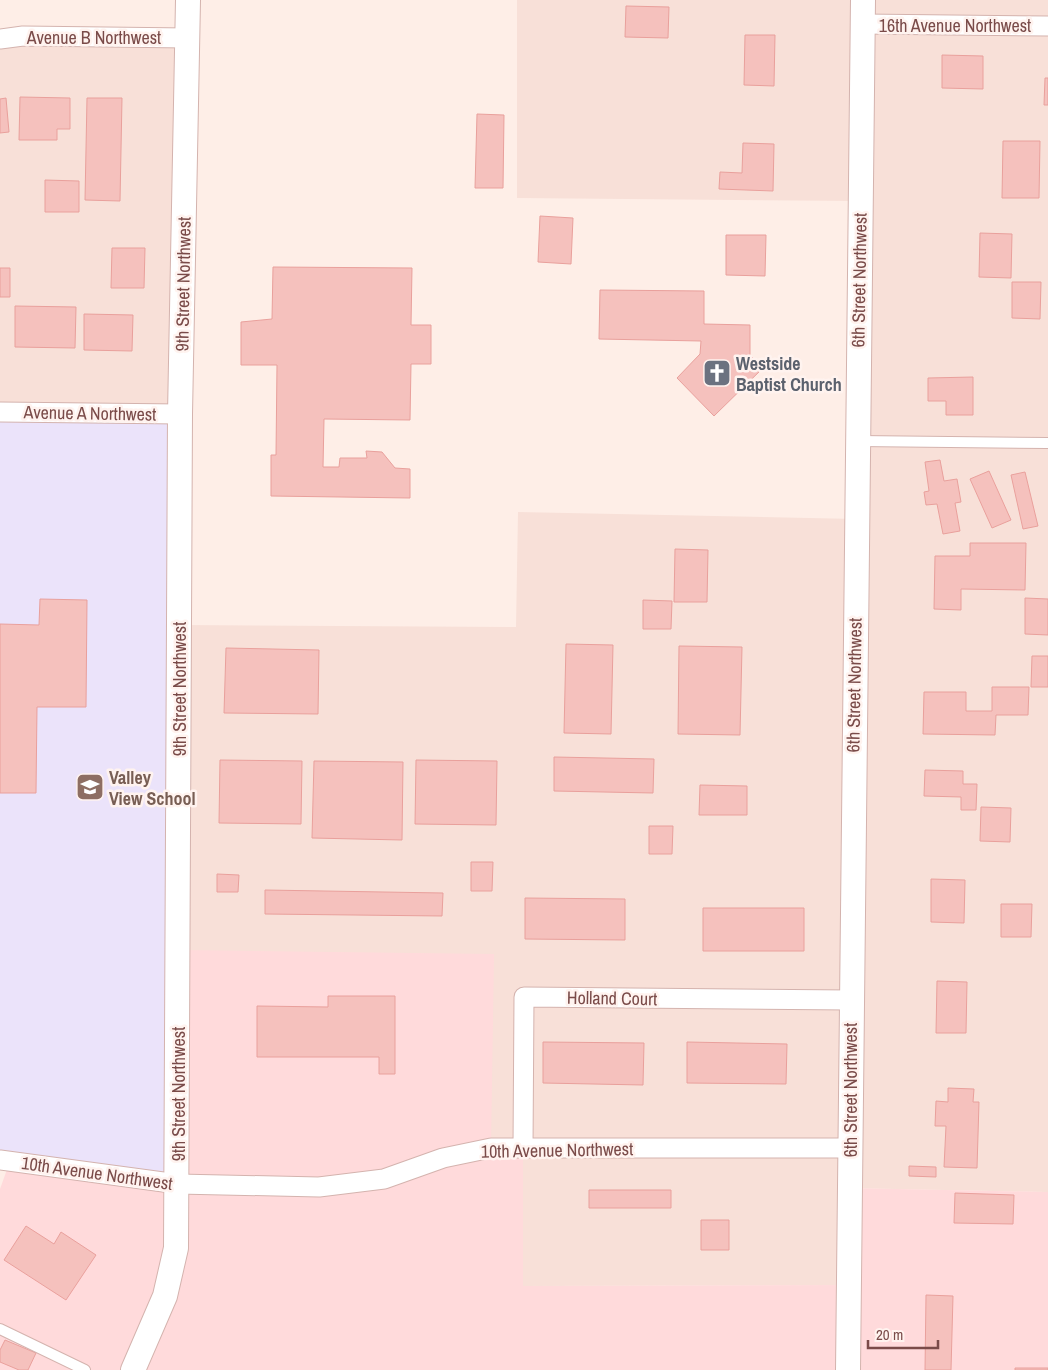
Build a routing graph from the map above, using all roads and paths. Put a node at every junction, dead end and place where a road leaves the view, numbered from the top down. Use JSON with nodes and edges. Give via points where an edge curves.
{"nodes":[{"id":1,"x":188,"y":0,"type":"edge"},
{"id":2,"x":863,"y":0,"type":"edge"},
{"id":3,"x":863,"y":24,"type":"junction"},
{"id":4,"x":1048,"y":26,"type":"edge"},
{"id":5,"x":188,"y":38,"type":"junction"},
{"id":6,"x":0,"y":39,"type":"edge"},
{"id":7,"x":0,"y":412,"type":"edge"},
{"id":8,"x":180,"y":414,"type":"junction"},
{"id":9,"x":857,"y":441,"type":"junction"},
{"id":10,"x":1048,"y":443,"type":"edge"},
{"id":11,"x":850,"y":1000,"type":"junction"},
{"id":12,"x":523,"y":1147,"type":"junction"},
{"id":13,"x":850,"y":1148,"type":"junction"},
{"id":14,"x":0,"y":1160,"type":"edge"},
{"id":15,"x":178,"y":1184,"type":"junction"},
{"id":16,"x":0,"y":1330,"type":"edge"},
{"id":17,"x":85,"y":1370,"type":"edge"},
{"id":18,"x":133,"y":1370,"type":"edge"},
{"id":19,"x":848,"y":1370,"type":"edge"}],
"edges":[{"from":1,"to":5,"type":"street","name":"9th Street Northwest"},
{"from":2,"to":3,"type":"street","name":"6th Street Northwest"},
{"from":3,"to":4,"type":"street","name":"16th Avenue Northwest"},
{"from":3,"to":9,"type":"street","name":"6th Street Northwest"},
{"from":5,"to":6,"type":"street","name":"Avenue B Northwest","via":[[23,36]]},
{"from":5,"to":8,"type":"street","name":"9th Street Northwest"},
{"from":7,"to":8,"type":"street","name":"Avenue A Northwest"},
{"from":8,"to":15,"type":"street","name":"9th Street Northwest"},
{"from":9,"to":10,"type":"lane"},
{"from":9,"to":11,"type":"street","name":"6th Street Northwest"},
{"from":11,"to":12,"type":"street","name":"Holland Court","via":[[524,997]]},
{"from":11,"to":13,"type":"street","name":"6th Street Northwest"},
{"from":12,"to":13,"type":"street","name":"10th Avenue Northwest"},
{"from":12,"to":15,"type":"street","name":"10th Avenue Northwest","via":[[491,1148],[443,1158],[384,1179],[319,1186]]},
{"from":13,"to":19,"type":"street","name":"6th Street Northwest"},
{"from":14,"to":15,"type":"street","name":"10th Avenue Northwest"},
{"from":15,"to":18,"type":"street","name":"9th Street Northwest","via":[[176,1248],[165,1296]]},
{"from":16,"to":17,"type":"lane"}]}
